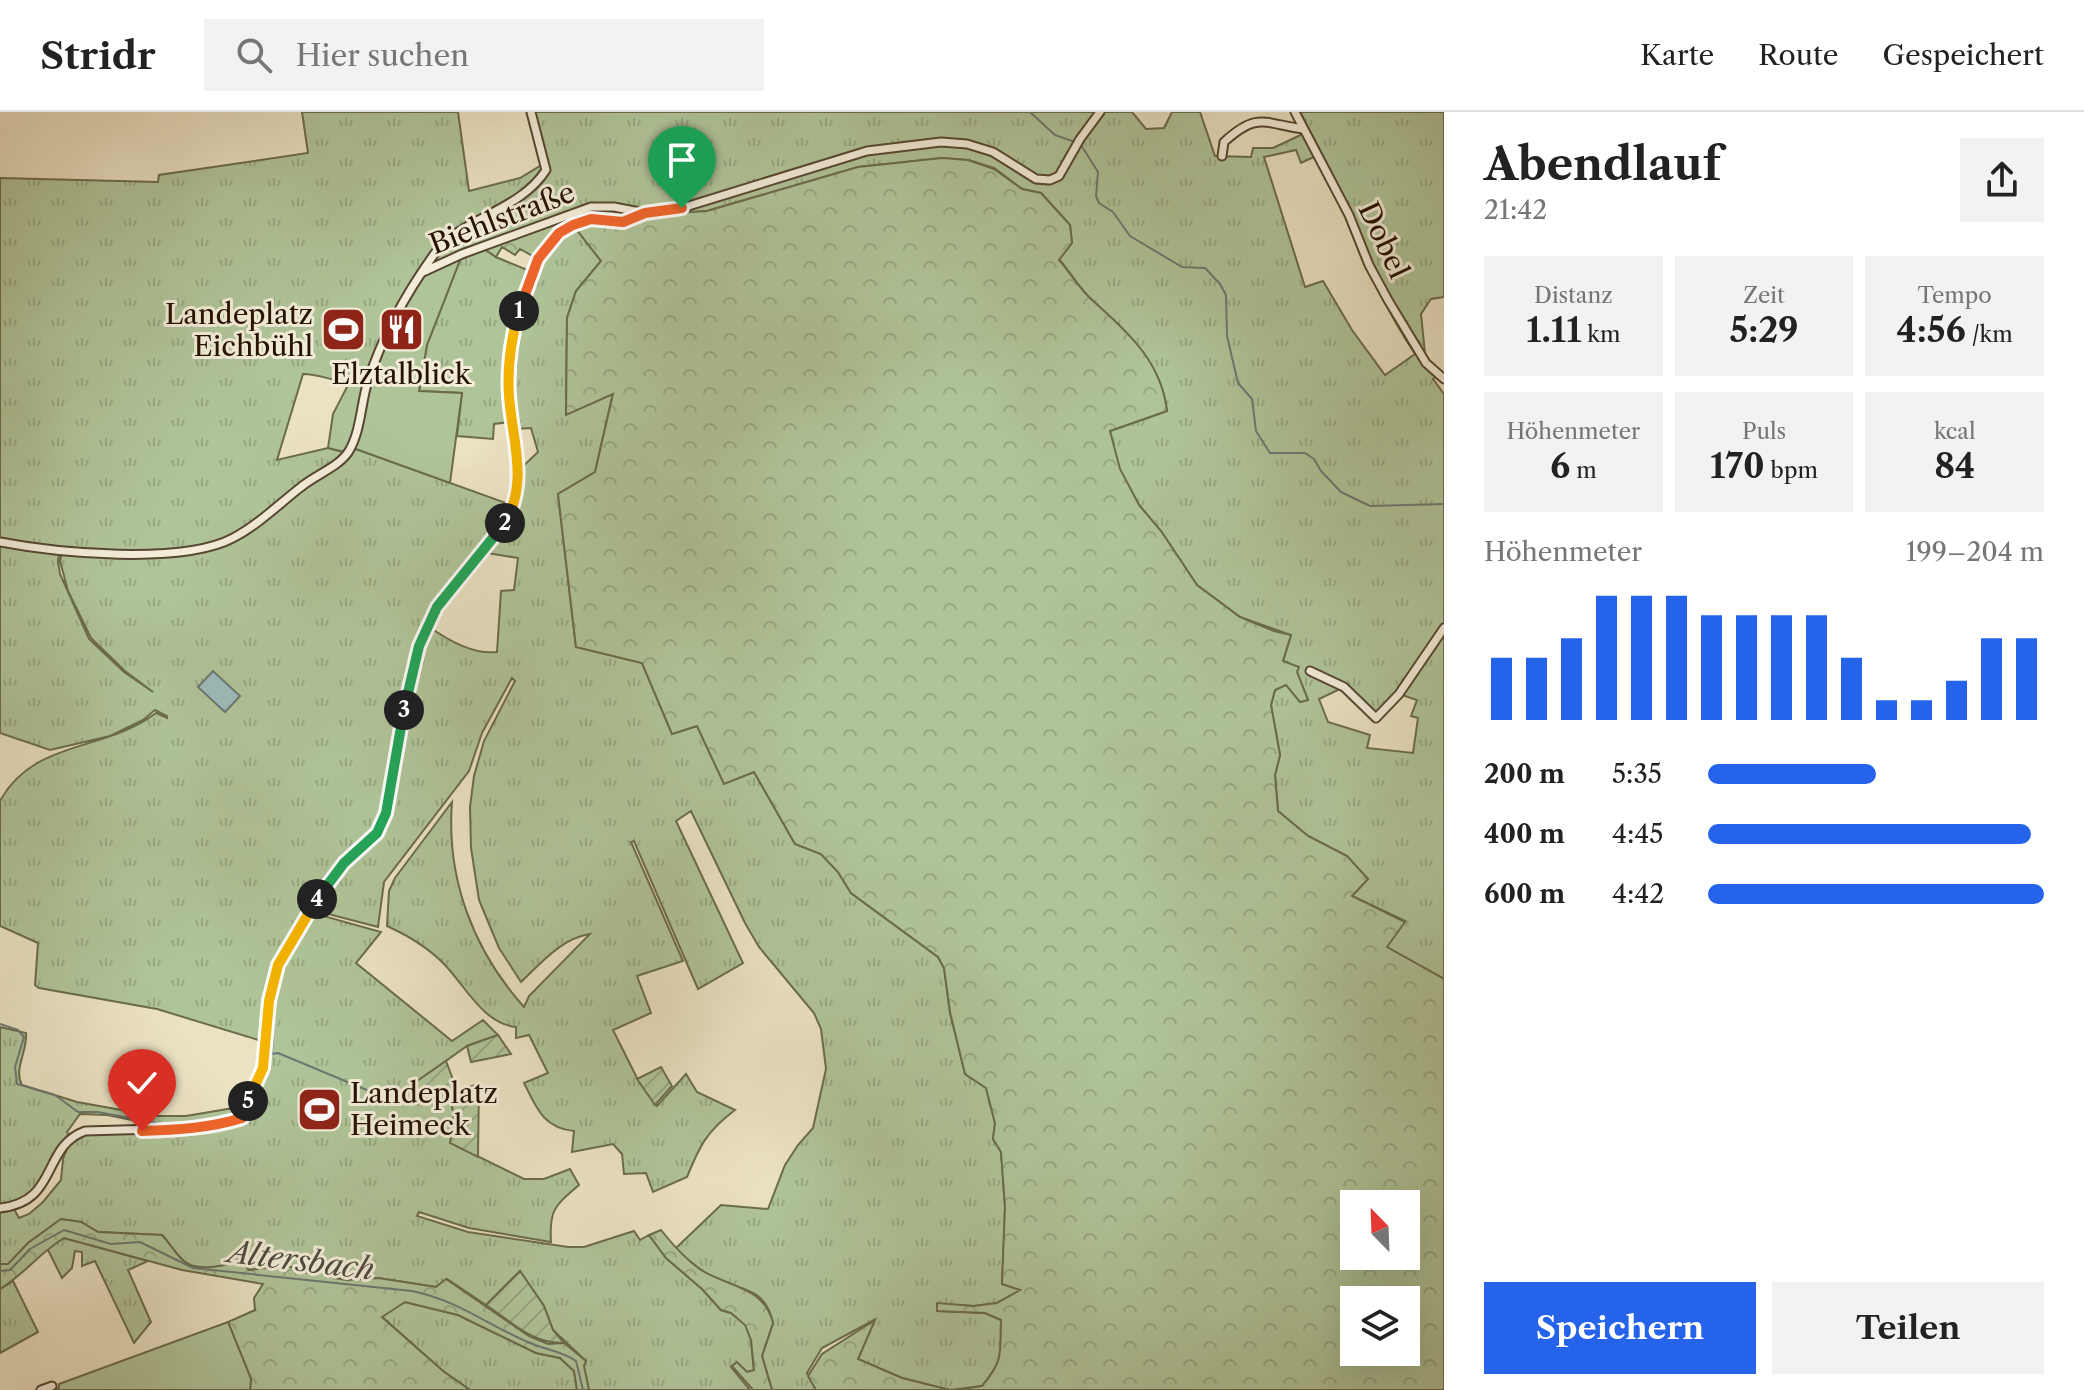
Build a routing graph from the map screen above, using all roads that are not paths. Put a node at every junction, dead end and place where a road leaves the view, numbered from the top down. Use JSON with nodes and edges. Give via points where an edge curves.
{"nodes":[{"id":1,"x":531,"y":112,"type":"edge"},
{"id":2,"x":1100,"y":112,"type":"edge"},
{"id":3,"x":1295,"y":112,"type":"edge"},
{"id":4,"x":1303,"y":129,"type":"junction"},
{"id":5,"x":1222,"y":156,"type":"dead end"},
{"id":6,"x":622,"y":208,"type":"junction"},
{"id":7,"x":645,"y":213,"type":"junction"},
{"id":8,"x":623,"y":222,"type":"junction"},
{"id":9,"x":423,"y":272,"type":"junction"},
{"id":10,"x":1444,"y":379,"type":"edge"},
{"id":11,"x":0,"y":542,"type":"edge"},
{"id":12,"x":1444,"y":628,"type":"edge"},
{"id":13,"x":1310,"y":671,"type":"dead end"},
{"id":14,"x":0,"y":1208,"type":"edge"},
{"id":15,"x":52,"y":1386,"type":"dead end"},
{"id":16,"x":41,"y":1390,"type":"edge"}],
"edges":[{"from":1,"to":9,"type":"street","name":"Biehlstraße","via":[[546,170],[537,184],[461,231],[438,249]]},
{"from":2,"to":7,"type":"street","via":[[1059,176],[1044,181],[993,152],[941,142],[867,151],[682,208]]},
{"from":3,"to":4,"type":"street","name":"Dobel"},
{"from":4,"to":5,"type":"street","via":[[1250,120],[1224,142]]},
{"from":4,"to":10,"type":"street","name":"Dobel","via":[[1388,300],[1426,363]]},
{"from":6,"to":7,"type":"street","name":"Biehlstraße"},
{"from":6,"to":8,"type":"street"},
{"from":6,"to":9,"type":"street","name":"Biehlstraße","via":[[591,207]]},
{"from":7,"to":8,"type":"street"},
{"from":8,"to":14,"type":"street","via":[[591,219],[573,225],[538,259],[512,334],[508,370],[517,453],[514,507],[437,607],[423,634],[386,813],[372,839],[323,888],[278,965],[263,1068],[242,1118],[177,1129],[85,1131],[70,1138],[26,1202]]},
{"from":9,"to":11,"type":"street","name":"Biehlstraße","via":[[383,336],[347,453],[247,530],[211,547],[161,553],[62,552]]},
{"from":12,"to":13,"type":"street","via":[[1376,718],[1344,687]]},
{"from":15,"to":16,"type":"street"}]}
